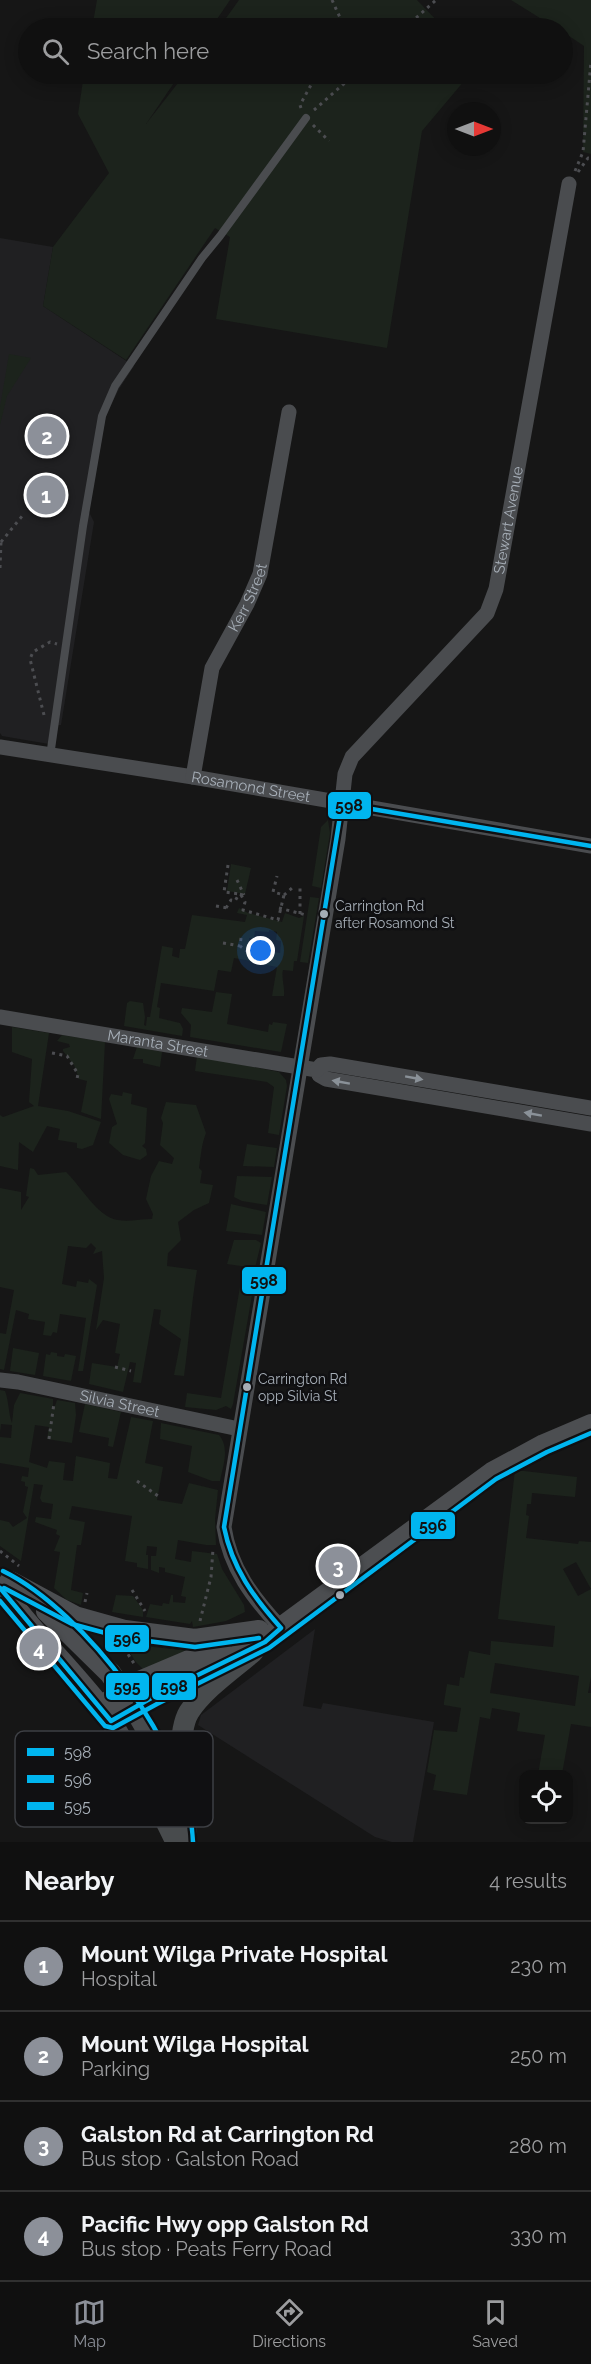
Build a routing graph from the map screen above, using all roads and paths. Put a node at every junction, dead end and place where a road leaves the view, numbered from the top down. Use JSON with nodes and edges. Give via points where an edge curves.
{"nodes":[{"id":1,"x":332,"y":0,"type":"edge"},
{"id":2,"x":436,"y":0,"type":"edge"},
{"id":3,"x":340,"y":18,"type":"edge"},
{"id":4,"x":416,"y":18,"type":"edge"},
{"id":5,"x":591,"y":61,"type":"edge"},
{"id":6,"x":312,"y":84,"type":"edge"},
{"id":7,"x":344,"y":84,"type":"edge"},
{"id":8,"x":306,"y":118,"type":"junction"},
{"id":9,"x":329,"y":141,"type":"dead end"},
{"id":10,"x":591,"y":159,"type":"edge"},
{"id":11,"x":569,"y":184,"type":"junction"},
{"id":12,"x":289,"y":412,"type":"dead end"},
{"id":13,"x":23,"y":515,"type":"dead end"},
{"id":14,"x":1,"y":542,"type":"edge"},
{"id":15,"x":0,"y":568,"type":"edge"},
{"id":16,"x":67,"y":646,"type":"junction"},
{"id":17,"x":43,"y":724,"type":"dead end"},
{"id":18,"x":0,"y":747,"type":"edge"},
{"id":19,"x":50,"y":756,"type":"junction"},
{"id":20,"x":193,"y":777,"type":"junction"},
{"id":21,"x":342,"y":804,"type":"junction"},
{"id":22,"x":591,"y":846,"type":"edge"},
{"id":23,"x":228,"y":865,"type":"dead end"},
{"id":24,"x":277,"y":876,"type":"dead end"},
{"id":25,"x":237,"y":880,"type":"dead end"},
{"id":26,"x":293,"y":887,"type":"dead end"},
{"id":27,"x":300,"y":888,"type":"dead end"},
{"id":28,"x":243,"y":895,"type":"junction"},
{"id":29,"x":284,"y":895,"type":"junction"},
{"id":30,"x":216,"y":906,"type":"dead end"},
{"id":31,"x":280,"y":909,"type":"junction"},
{"id":32,"x":300,"y":914,"type":"junction"},
{"id":33,"x":306,"y":915,"type":"dead end"},
{"id":34,"x":241,"y":938,"type":"dead end"},
{"id":35,"x":222,"y":943,"type":"dead end"},
{"id":36,"x":240,"y":946,"type":"junction"},
{"id":37,"x":255,"y":957,"type":"dead end"},
{"id":38,"x":0,"y":1017,"type":"edge"},
{"id":39,"x":52,"y":1053,"type":"dead end"},
{"id":40,"x":300,"y":1068,"type":"junction"},
{"id":41,"x":317,"y":1070,"type":"junction"},
{"id":42,"x":77,"y":1079,"type":"dead end"},
{"id":43,"x":591,"y":1108,"type":"edge"},
{"id":44,"x":591,"y":1124,"type":"edge"},
{"id":45,"x":115,"y":1367,"type":"dead end"},
{"id":46,"x":131,"y":1371,"type":"dead end"},
{"id":47,"x":0,"y":1380,"type":"edge"},
{"id":48,"x":54,"y":1406,"type":"dead end"},
{"id":49,"x":591,"y":1425,"type":"edge"},
{"id":50,"x":239,"y":1429,"type":"junction"},
{"id":51,"x":49,"y":1439,"type":"dead end"},
{"id":52,"x":136,"y":1480,"type":"dead end"},
{"id":53,"x":158,"y":1496,"type":"dead end"},
{"id":54,"x":213,"y":1549,"type":"dead end"},
{"id":55,"x":0,"y":1551,"type":"edge"},
{"id":56,"x":9,"y":1580,"type":"edge"},
{"id":57,"x":132,"y":1590,"type":"dead end"},
{"id":58,"x":145,"y":1611,"type":"dead end"},
{"id":59,"x":200,"y":1629,"type":"dead end"},
{"id":60,"x":268,"y":1634,"type":"junction"},
{"id":61,"x":123,"y":1644,"type":"dead end"},
{"id":62,"x":140,"y":1669,"type":"dead end"},
{"id":63,"x":129,"y":1700,"type":"junction"},
{"id":64,"x":106,"y":1714,"type":"junction"},
{"id":65,"x":116,"y":1731,"type":"edge"},
{"id":66,"x":146,"y":1731,"type":"edge"},
{"id":67,"x":183,"y":1731,"type":"edge"}],
"edges":[{"from":1,"to":3,"type":"path"},
{"from":2,"to":4,"type":"path"},
{"from":5,"to":11,"type":"path","via":[[583,152]]},
{"from":6,"to":8,"type":"path","via":[[300,105]]},
{"from":7,"to":8,"type":"path"},
{"from":8,"to":9,"type":"path"},
{"from":8,"to":16,"type":"lane","via":[[202,258],[115,386],[102,416]]},
{"from":10,"to":11,"type":"path"},
{"from":11,"to":21,"type":"street","name":"Stewart Avenue","via":[[496,589],[487,614],[352,757],[345,774]]},
{"from":12,"to":20,"type":"street","name":"Kerr Street","via":[[260,574],[212,668]]},
{"from":13,"to":14,"type":"path"},
{"from":14,"to":15,"type":"path"},
{"from":16,"to":17,"type":"path","via":[[50,642],[33,652],[30,659]]},
{"from":16,"to":19,"type":"lane"},
{"from":18,"to":19,"type":"street","name":"Rosamond Street"},
{"from":19,"to":20,"type":"street","name":"Rosamond Street"},
{"from":20,"to":21,"type":"street","name":"Rosamond Street"},
{"from":21,"to":22,"type":"street","name":"Rosamond Street"},
{"from":21,"to":40,"type":"street","name":"Stewart Avenue"},
{"from":23,"to":28,"type":"path","via":[[224,892]]},
{"from":24,"to":29,"type":"path","via":[[273,892]]},
{"from":25,"to":28,"type":"path"},
{"from":26,"to":29,"type":"path"},
{"from":27,"to":32,"type":"path"},
{"from":28,"to":30,"type":"path","via":[[231,900],[226,908]]},
{"from":28,"to":31,"type":"path","via":[[243,910],[248,912],[278,920]]},
{"from":29,"to":31,"type":"path"},
{"from":31,"to":32,"type":"path"},
{"from":32,"to":33,"type":"path"},
{"from":34,"to":36,"type":"path"},
{"from":35,"to":36,"type":"path"},
{"from":36,"to":37,"type":"path"},
{"from":38,"to":40,"type":"street","name":"Maranta Street"},
{"from":39,"to":42,"type":"path","via":[[67,1056]]},
{"from":40,"to":41,"type":"street","name":"Maranta Street"},
{"from":40,"to":50,"type":"street","name":"Stewart Avenue"},
{"from":41,"to":43,"type":"street","name":"Maranta Street","one_way":true,"via":[[330,1064]]},
{"from":44,"to":41,"type":"street","name":"Maranta Street","one_way":true,"via":[[326,1079]]},
{"from":45,"to":46,"type":"path"},
{"from":47,"to":50,"type":"street","name":"Silvia Street"},
{"from":48,"to":51,"type":"path"},
{"from":49,"to":60,"type":"main road","via":[[492,1473]]},
{"from":50,"to":60,"type":"street","name":"Stewart Avenue","via":[[224,1527],[238,1574]]},
{"from":52,"to":53,"type":"path"},
{"from":54,"to":59,"type":"path"},
{"from":55,"to":56,"type":"path"},
{"from":56,"to":60,"type":"main road","via":[[75,1617],[125,1631],[195,1640]]},
{"from":56,"to":63,"type":"main road","via":[[82,1643]]},
{"from":56,"to":64,"type":"main road","via":[[13,1607]]},
{"from":57,"to":58,"type":"path"},
{"from":60,"to":63,"type":"main road","via":[[142,1681]]},
{"from":60,"to":67,"type":"main road","via":[[199,1699],[188,1714]]},
{"from":61,"to":62,"type":"path","via":[[129,1659]]},
{"from":63,"to":64,"type":"main road"},
{"from":63,"to":66,"type":"main road"},
{"from":64,"to":65,"type":"main road"}]}
